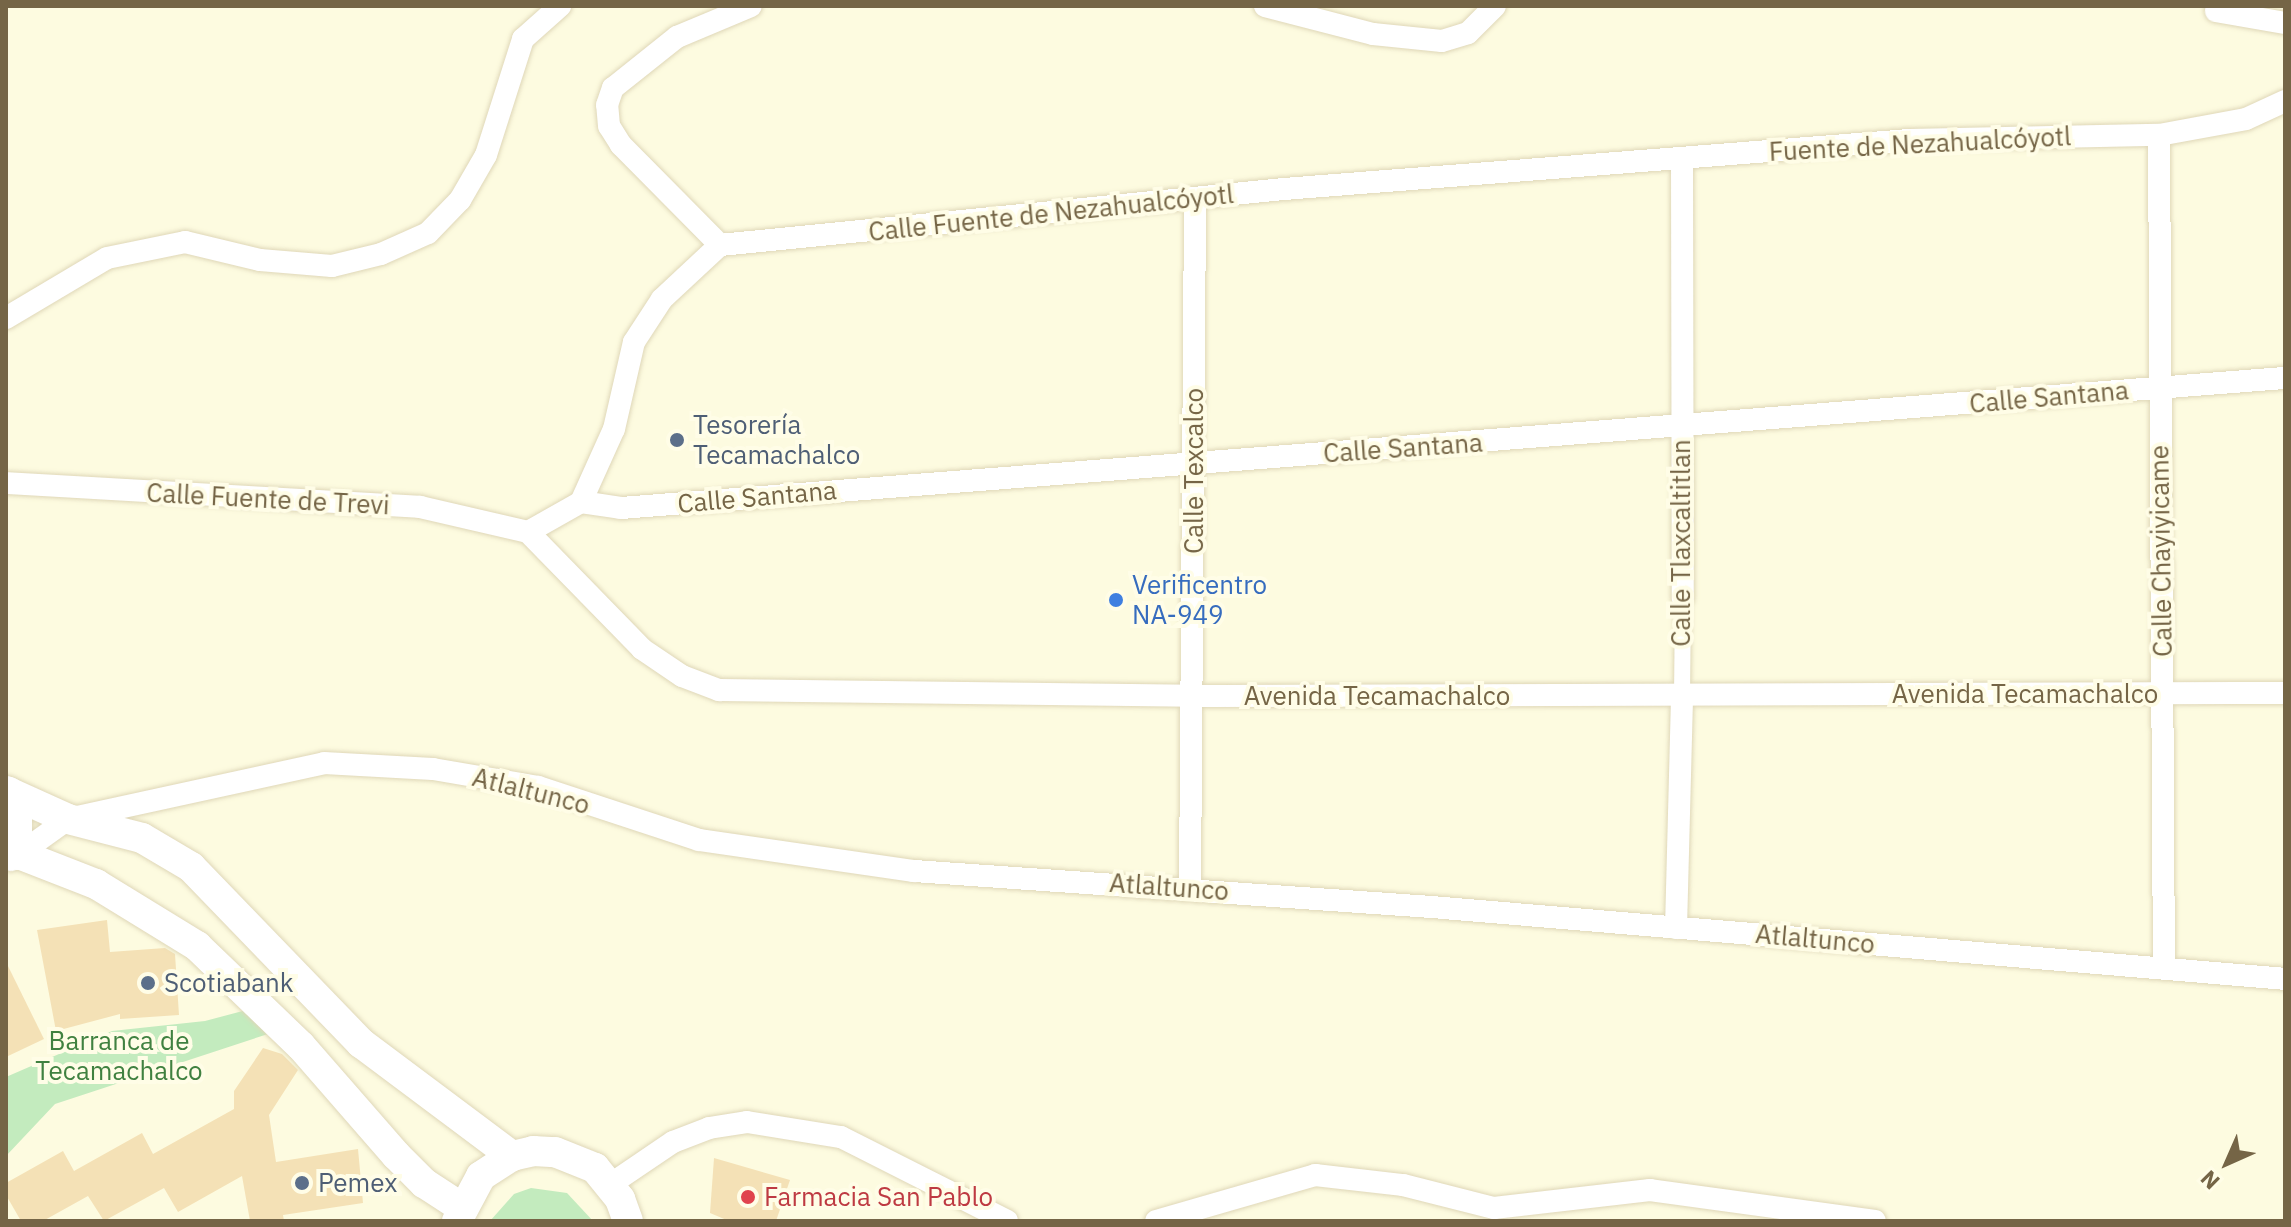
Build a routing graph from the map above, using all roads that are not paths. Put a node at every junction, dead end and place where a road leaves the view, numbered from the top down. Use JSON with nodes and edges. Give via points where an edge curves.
{"nodes":[{"id":1,"x":560,"y":6,"type":"edge"},
{"id":2,"x":751,"y":6,"type":"edge"},
{"id":3,"x":1265,"y":6,"type":"edge"},
{"id":4,"x":1495,"y":6,"type":"edge"},
{"id":5,"x":2216,"y":11,"type":"dead end"},
{"id":6,"x":2285,"y":23,"type":"edge"},
{"id":7,"x":2285,"y":101,"type":"edge"},
{"id":8,"x":2159,"y":135,"type":"junction"},
{"id":9,"x":1682,"y":158,"type":"junction"},
{"id":10,"x":1195,"y":198,"type":"junction"},
{"id":11,"x":720,"y":245,"type":"junction"},
{"id":12,"x":6,"y":318,"type":"edge"},
{"id":13,"x":2285,"y":378,"type":"edge"},
{"id":14,"x":2159,"y":388,"type":"junction"},
{"id":15,"x":1680,"y":426,"type":"junction"},
{"id":16,"x":1194,"y":464,"type":"junction"},
{"id":17,"x":6,"y":483,"type":"edge"},
{"id":18,"x":581,"y":502,"type":"junction"},
{"id":19,"x":528,"y":532,"type":"junction"},
{"id":20,"x":1683,"y":598,"type":"joint"},
{"id":21,"x":2162,"y":693,"type":"junction"},
{"id":22,"x":2285,"y":693,"type":"edge"},
{"id":23,"x":1192,"y":696,"type":"junction"},
{"id":24,"x":1682,"y":696,"type":"junction"},
{"id":25,"x":7,"y":792,"type":"edge"},
{"id":26,"x":68,"y":819,"type":"junction"},
{"id":27,"x":10,"y":856,"type":"edge"},
{"id":28,"x":1190,"y":888,"type":"junction"},
{"id":29,"x":1676,"y":928,"type":"junction"},
{"id":30,"x":2164,"y":968,"type":"junction"},
{"id":31,"x":2285,"y":979,"type":"edge"},
{"id":32,"x":512,"y":1156,"type":"junction"},
{"id":33,"x":611,"y":1184,"type":"junction"},
{"id":34,"x":457,"y":1217,"type":"edge"},
{"id":35,"x":630,"y":1219,"type":"edge"},
{"id":36,"x":1007,"y":1221,"type":"edge"},
{"id":37,"x":1156,"y":1221,"type":"edge"},
{"id":38,"x":1875,"y":1221,"type":"edge"}],
"edges":[{"from":1,"to":12,"type":"street","via":[[523,39],[486,155],[460,200],[428,233],[381,254],[332,266],[260,260],[185,242],[107,258]]},
{"from":2,"to":11,"type":"street","via":[[677,37],[613,88],[607,105],[609,126],[621,145]]},
{"from":3,"to":4,"type":"street","via":[[1373,34],[1442,41],[1468,33]]},
{"from":5,"to":6,"type":"street"},
{"from":7,"to":8,"type":"street","via":[[2246,119]]},
{"from":8,"to":9,"type":"street","name":"Fuente de Nezahualcóyotl","via":[[1910,140]]},
{"from":8,"to":14,"type":"street","name":"Calle Chayiyicame"},
{"from":9,"to":10,"type":"street","name":"Calle Fuente de Nezahualcóyotl"},
{"from":9,"to":15,"type":"street","name":"Calle Tlaxcaltitlan"},
{"from":10,"to":11,"type":"street","name":"Calle Fuente de Nezahualcóyotl"},
{"from":10,"to":16,"type":"street","name":"Calle Texcalco"},
{"from":11,"to":18,"type":"street","via":[[662,299],[634,342],[614,429]]},
{"from":13,"to":14,"type":"street","name":"Calle Santana"},
{"from":14,"to":15,"type":"street","name":"Calle Santana"},
{"from":14,"to":21,"type":"street","name":"Calle Chayiyicame"},
{"from":15,"to":16,"type":"street","name":"Calle Santana"},
{"from":15,"to":20,"type":"street","name":"Calle Tlaxcaltitlan"},
{"from":16,"to":18,"type":"street","name":"Calle Santana","via":[[621,508]]},
{"from":16,"to":23,"type":"street","name":"Calle Texcalco"},
{"from":17,"to":19,"type":"street","name":"Calle Fuente de Trevi","via":[[420,507]]},
{"from":18,"to":19,"type":"street"},
{"from":19,"to":23,"type":"street","name":"Avenida Tecamachalco","via":[[642,649],[682,676],[719,690]]},
{"from":20,"to":24,"type":"street","name":"Calle Tlaxcaltitlan"},
{"from":21,"to":22,"type":"street","name":"Avenida Tecamachalco"},
{"from":21,"to":24,"type":"street","name":"Avenida Tecamachalco"},
{"from":21,"to":30,"type":"street","name":"Calle Chayiyicame"},
{"from":23,"to":24,"type":"street","name":"Avenida Tecamachalco"},
{"from":23,"to":28,"type":"street","name":"Calle Texcalco"},
{"from":24,"to":29,"type":"street","name":"Calle Tlaxcaltitlan"},
{"from":25,"to":26,"type":"main road"},
{"from":25,"to":27,"type":"main road","via":[[17,813]]},
{"from":26,"to":27,"type":"street"},
{"from":26,"to":28,"type":"street","name":"Atlaltunco","via":[[324,763],[417,768],[538,787],[699,840],[914,871]]},
{"from":26,"to":32,"type":"main road","via":[[142,838],[191,867],[361,1043]]},
{"from":27,"to":34,"type":"main road","via":[[96,884],[197,946],[301,1046]]},
{"from":28,"to":29,"type":"street","name":"Atlaltunco"},
{"from":29,"to":30,"type":"street","name":"Atlaltunco"},
{"from":30,"to":31,"type":"street","name":"Atlaltunco"},
{"from":32,"to":33,"type":"main road","via":[[555,1152],[595,1168]]},
{"from":32,"to":34,"type":"main road","via":[[481,1176]]},
{"from":33,"to":35,"type":"main road"},
{"from":33,"to":36,"type":"street","via":[[673,1142],[709,1128],[747,1122],[841,1137]]},
{"from":37,"to":38,"type":"street","via":[[1315,1175],[1403,1185],[1494,1208],[1650,1190]]}]}
